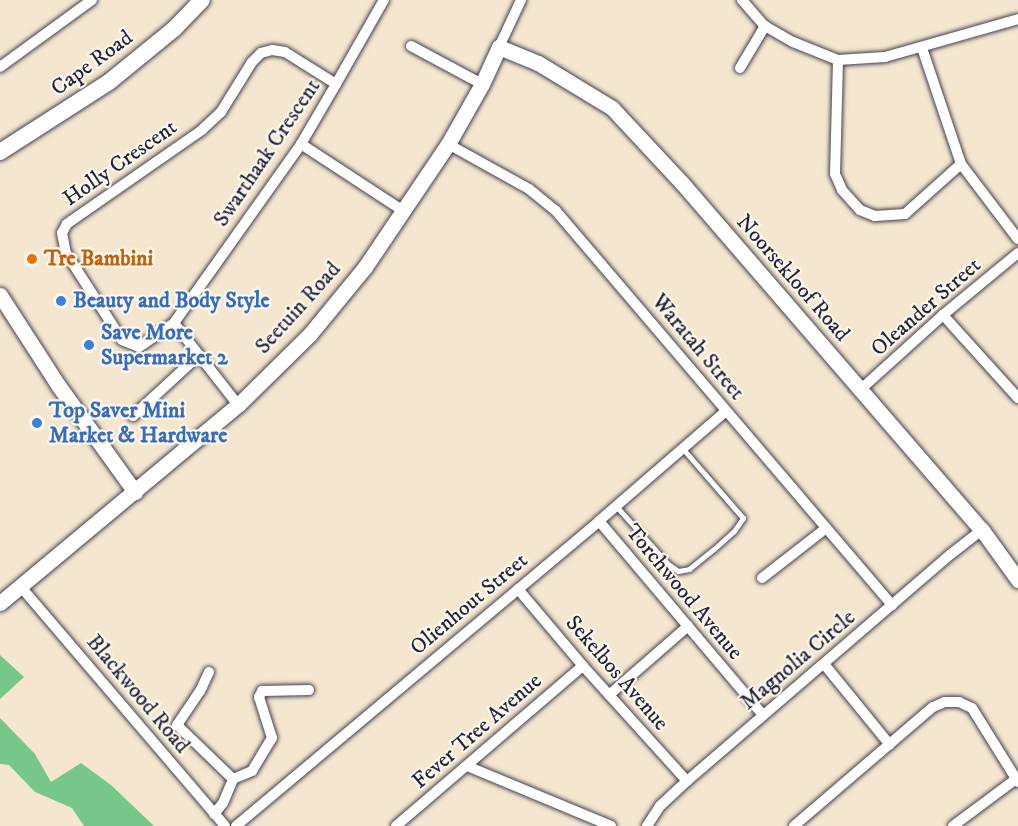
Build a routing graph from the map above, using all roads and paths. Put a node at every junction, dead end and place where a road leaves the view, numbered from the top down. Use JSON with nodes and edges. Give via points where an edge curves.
{"nodes":[{"id":1,"x":92,"y":0,"type":"edge"},
{"id":2,"x":202,"y":0,"type":"edge"},
{"id":3,"x":384,"y":0,"type":"edge"},
{"id":4,"x":521,"y":0,"type":"edge"},
{"id":5,"x":742,"y":0,"type":"edge"},
{"id":6,"x":1018,"y":19,"type":"edge"},
{"id":7,"x":765,"y":26,"type":"junction"},
{"id":8,"x":411,"y":46,"type":"dead end"},
{"id":9,"x":499,"y":48,"type":"junction"},
{"id":10,"x":922,"y":48,"type":"junction"},
{"id":11,"x":838,"y":60,"type":"junction"},
{"id":12,"x":1,"y":65,"type":"edge"},
{"id":13,"x":740,"y":68,"type":"dead end"},
{"id":14,"x":336,"y":84,"type":"junction"},
{"id":15,"x":482,"y":84,"type":"junction"},
{"id":16,"x":301,"y":144,"type":"junction"},
{"id":17,"x":448,"y":144,"type":"junction"},
{"id":18,"x":0,"y":152,"type":"edge"},
{"id":19,"x":961,"y":165,"type":"junction"},
{"id":20,"x":402,"y":210,"type":"junction"},
{"id":21,"x":1018,"y":239,"type":"edge"},
{"id":22,"x":1018,"y":253,"type":"edge"},
{"id":23,"x":0,"y":295,"type":"edge"},
{"id":24,"x":943,"y":315,"type":"junction"},
{"id":25,"x":174,"y":323,"type":"junction"},
{"id":26,"x":199,"y":355,"type":"junction"},
{"id":27,"x":860,"y":390,"type":"junction"},
{"id":28,"x":1016,"y":393,"type":"edge"},
{"id":29,"x":238,"y":405,"type":"junction"},
{"id":30,"x":726,"y":411,"type":"junction"},
{"id":31,"x":133,"y":416,"type":"dead end"},
{"id":32,"x":683,"y":448,"type":"junction"},
{"id":33,"x":135,"y":492,"type":"junction"},
{"id":34,"x":616,"y":506,"type":"junction"},
{"id":35,"x":599,"y":521,"type":"junction"},
{"id":36,"x":825,"y":529,"type":"junction"},
{"id":37,"x":982,"y":530,"type":"junction"},
{"id":38,"x":762,"y":578,"type":"dead end"},
{"id":39,"x":1018,"y":580,"type":"edge"},
{"id":40,"x":21,"y":587,"type":"junction"},
{"id":41,"x":518,"y":589,"type":"junction"},
{"id":42,"x":0,"y":603,"type":"edge"},
{"id":43,"x":892,"y":605,"type":"junction"},
{"id":44,"x":687,"y":626,"type":"junction"},
{"id":45,"x":824,"y":664,"type":"junction"},
{"id":46,"x":583,"y":666,"type":"junction"},
{"id":47,"x":209,"y":672,"type":"dead end"},
{"id":48,"x":309,"y":690,"type":"dead end"},
{"id":49,"x":609,"y":695,"type":"junction"},
{"id":50,"x":763,"y":715,"type":"junction"},
{"id":51,"x":890,"y":745,"type":"junction"},
{"id":52,"x":467,"y":766,"type":"junction"},
{"id":53,"x":233,"y":779,"type":"junction"},
{"id":54,"x":1017,"y":780,"type":"edge"},
{"id":55,"x":687,"y":781,"type":"junction"},
{"id":56,"x":214,"y":814,"type":"junction"},
{"id":57,"x":225,"y":826,"type":"edge"},
{"id":58,"x":236,"y":826,"type":"edge"},
{"id":59,"x":396,"y":826,"type":"edge"},
{"id":60,"x":611,"y":826,"type":"edge"},
{"id":61,"x":647,"y":826,"type":"edge"},
{"id":62,"x":794,"y":826,"type":"edge"},
{"id":63,"x":953,"y":826,"type":"edge"}],
"edges":[{"from":1,"to":12,"type":"street"},
{"from":2,"to":18,"type":"main road","name":"Cape Road","via":[[174,29],[109,82]]},
{"from":3,"to":14,"type":"street","name":"Swarthaak Crescent"},
{"from":4,"to":9,"type":"street","name":"Seetuin Road"},
{"from":5,"to":7,"type":"street"},
{"from":6,"to":10,"type":"street"},
{"from":7,"to":11,"type":"street"},
{"from":7,"to":13,"type":"street"},
{"from":8,"to":15,"type":"street"},
{"from":9,"to":15,"type":"street","name":"Seetuin Road"},
{"from":9,"to":27,"type":"street","name":"Noorsekloof Road","via":[[538,63],[612,108],[682,183]]},
{"from":10,"to":11,"type":"street","via":[[885,57]]},
{"from":10,"to":19,"type":"street"},
{"from":11,"to":19,"type":"street","via":[[835,174],[842,190],[860,210],[875,216],[905,214]]},
{"from":14,"to":16,"type":"street","name":"Swarthaak Crescent"},
{"from":14,"to":25,"type":"street","name":"Holly Crescent","via":[[285,52],[266,51],[252,62],[221,112],[202,130],[67,224],[62,233],[66,253],[122,340],[133,347],[141,346]]},
{"from":15,"to":17,"type":"street","name":"Seetuin Road"},
{"from":16,"to":20,"type":"street"},
{"from":16,"to":25,"type":"street","name":"Swarthaak Crescent"},
{"from":17,"to":20,"type":"street","name":"Seetuin Road"},
{"from":17,"to":30,"type":"street","name":"Waratah Street","via":[[529,189],[556,212]]},
{"from":19,"to":21,"type":"street"},
{"from":20,"to":29,"type":"street","name":"Seetuin Road","via":[[365,267],[310,334]]},
{"from":22,"to":24,"type":"street","name":"Oleander Street"},
{"from":23,"to":33,"type":"street","via":[[58,385]]},
{"from":24,"to":27,"type":"street","name":"Oleander Street"},
{"from":24,"to":28,"type":"street"},
{"from":25,"to":26,"type":"street"},
{"from":26,"to":29,"type":"street"},
{"from":26,"to":31,"type":"street"},
{"from":27,"to":37,"type":"street","name":"Noorsekloof Road"},
{"from":29,"to":33,"type":"street","name":"Seetuin Road"},
{"from":30,"to":32,"type":"street","name":"Olienhout Street"},
{"from":30,"to":36,"type":"street","name":"Waratah Street"},
{"from":32,"to":34,"type":"street","name":"Olienhout Street"},
{"from":32,"to":34,"type":"lane","via":[[743,518],[721,543],[689,569],[678,571]]},
{"from":33,"to":40,"type":"street","name":"Seetuin Road"},
{"from":34,"to":35,"type":"street","name":"Olienhout Street"},
{"from":35,"to":41,"type":"street","name":"Olienhout Street"},
{"from":35,"to":44,"type":"street","name":"Torchwood Avenue"},
{"from":36,"to":38,"type":"street"},
{"from":36,"to":43,"type":"street","name":"Waratah Street"},
{"from":37,"to":39,"type":"street","name":"Noorsekloof Road"},
{"from":37,"to":43,"type":"street","name":"Magnolia Circle"},
{"from":40,"to":42,"type":"street","name":"Seetuin Road"},
{"from":40,"to":56,"type":"street","name":"Blackwood Road"},
{"from":41,"to":46,"type":"street","name":"Sekelbos Avenue"},
{"from":41,"to":58,"type":"street","name":"Olienhout Street"},
{"from":43,"to":45,"type":"street","name":"Magnolia Circle"},
{"from":44,"to":49,"type":"street"},
{"from":44,"to":50,"type":"street","name":"Torchwood Avenue"},
{"from":45,"to":50,"type":"street","name":"Magnolia Circle"},
{"from":45,"to":51,"type":"street"},
{"from":46,"to":49,"type":"street","name":"Sekelbos Avenue"},
{"from":46,"to":52,"type":"street","name":"Fever Tree Avenue"},
{"from":47,"to":53,"type":"street","via":[[177,725]]},
{"from":48,"to":53,"type":"street","via":[[262,691],[260,697],[272,738],[252,771]]},
{"from":49,"to":55,"type":"street","name":"Sekelbos Avenue"},
{"from":50,"to":55,"type":"street","name":"Magnolia Circle"},
{"from":51,"to":54,"type":"street","via":[[939,704],[959,702],[972,708]]},
{"from":51,"to":62,"type":"street"},
{"from":52,"to":59,"type":"street","name":"Fever Tree Avenue"},
{"from":52,"to":60,"type":"street"},
{"from":53,"to":56,"type":"street","via":[[224,803]]},
{"from":54,"to":63,"type":"street"},
{"from":55,"to":61,"type":"street","name":"Magnolia Circle","via":[[660,806]]},
{"from":56,"to":57,"type":"street","name":"Blackwood Road"}]}
